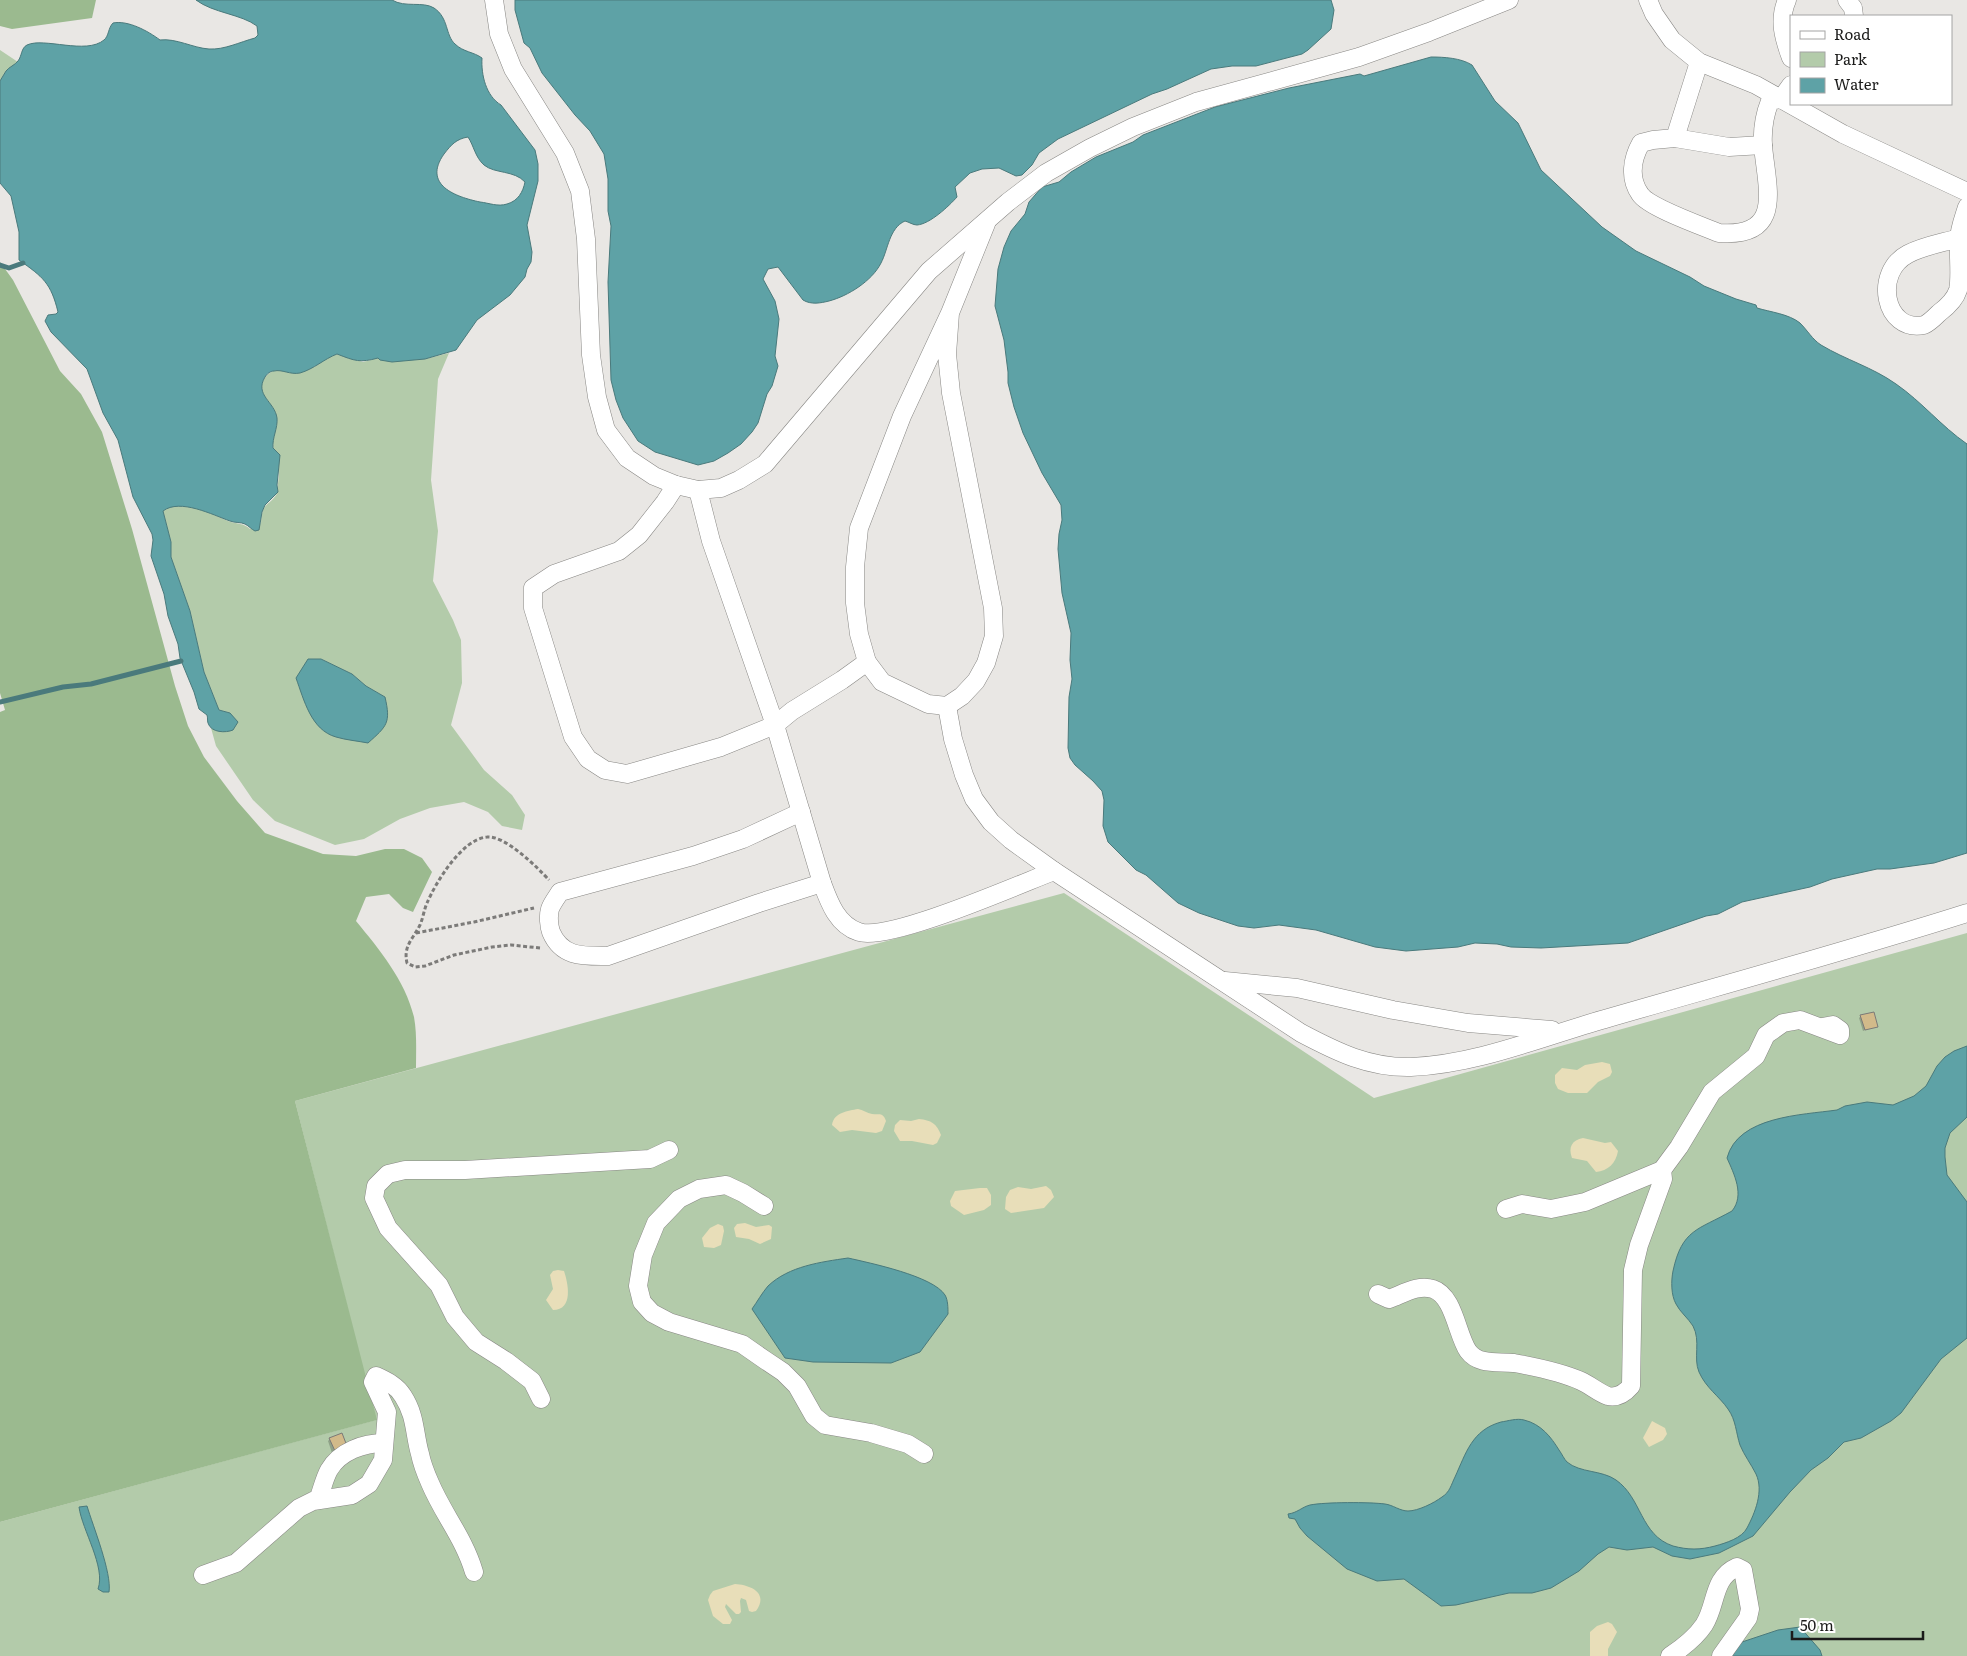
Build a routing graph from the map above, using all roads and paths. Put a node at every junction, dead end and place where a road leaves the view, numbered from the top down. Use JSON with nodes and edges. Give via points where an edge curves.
{"nodes":[{"id":1,"x":494,"y":0,"type":"edge"},
{"id":2,"x":1509,"y":0,"type":"edge"},
{"id":3,"x":1648,"y":0,"type":"edge"},
{"id":4,"x":1787,"y":0,"type":"edge"},
{"id":5,"x":1847,"y":0,"type":"edge"},
{"id":6,"x":1854,"y":15,"type":"edge"},
{"id":7,"x":1790,"y":56,"type":"edge"},
{"id":8,"x":1699,"y":62,"type":"junction"},
{"id":9,"x":1786,"y":92,"type":"edge"},
{"id":10,"x":1804,"y":105,"type":"edge"},
{"id":11,"x":1675,"y":138,"type":"junction"},
{"id":12,"x":1763,"y":145,"type":"junction"},
{"id":13,"x":1967,"y":192,"type":"edge"},
{"id":14,"x":1967,"y":207,"type":"edge"},
{"id":15,"x":987,"y":222,"type":"junction"},
{"id":16,"x":1959,"y":238,"type":"junction"},
{"id":17,"x":950,"y":313,"type":"junction"},
{"id":18,"x":676,"y":485,"type":"junction"},
{"id":19,"x":698,"y":490,"type":"junction"},
{"id":20,"x":867,"y":662,"type":"junction"},
{"id":21,"x":947,"y":706,"type":"junction"},
{"id":22,"x":775,"y":725,"type":"junction"},
{"id":23,"x":801,"y":812,"type":"junction"},
{"id":24,"x":1054,"y":871,"type":"junction"},
{"id":25,"x":822,"y":883,"type":"junction"},
{"id":26,"x":556,"y":898,"type":"junction"},
{"id":27,"x":1967,"y":913,"type":"edge"},
{"id":28,"x":415,"y":934,"type":"junction"},
{"id":29,"x":545,"y":949,"type":"dead end"},
{"id":30,"x":1223,"y":981,"type":"junction"},
{"id":31,"x":1822,"y":1027,"type":"dead end"},
{"id":32,"x":1563,"y":1031,"type":"junction"},
{"id":33,"x":669,"y":1150,"type":"dead end"},
{"id":34,"x":1662,"y":1170,"type":"junction"},
{"id":35,"x":764,"y":1206,"type":"dead end"},
{"id":36,"x":1506,"y":1209,"type":"dead end"},
{"id":37,"x":1378,"y":1294,"type":"dead end"},
{"id":38,"x":542,"y":1400,"type":"dead end"},
{"id":39,"x":384,"y":1443,"type":"junction"},
{"id":40,"x":924,"y":1454,"type":"dead end"},
{"id":41,"x":318,"y":1500,"type":"junction"},
{"id":42,"x":474,"y":1572,"type":"dead end"},
{"id":43,"x":203,"y":1575,"type":"dead end"},
{"id":44,"x":1670,"y":1656,"type":"edge"},
{"id":45,"x":1721,"y":1656,"type":"edge"}],
"edges":[{"from":1,"to":18,"type":"lane","via":[[499,34],[513,70],[565,153],[580,191],[586,239],[591,355],[606,430],[627,458],[654,476]]},
{"from":2,"to":15,"type":"lane","via":[[1359,57],[1205,99],[1133,126],[1046,173]]},
{"from":3,"to":8,"type":"lane","via":[[1672,40]]},
{"from":4,"to":7,"type":"lane","via":[[1782,10],[1782,24]]},
{"from":5,"to":6,"type":"lane"},
{"from":8,"to":9,"type":"lane","via":[[1756,85]]},
{"from":8,"to":11,"type":"lane"},
{"from":9,"to":12,"type":"lane","via":[[1770,101],[1764,117]]},
{"from":10,"to":13,"type":"lane","via":[[1843,134]]},
{"from":11,"to":12,"type":"lane","via":[[1729,147]]},
{"from":11,"to":12,"type":"lane","via":[[1641,143],[1632,169],[1640,195],[1655,206],[1728,234],[1753,229],[1761,223],[1768,195]]},
{"from":14,"to":16,"type":"lane"},
{"from":15,"to":17,"type":"lane"},
{"from":15,"to":19,"type":"lane","via":[[929,271],[765,464],[721,488]]},
{"from":16,"to":16,"type":"lane","via":[[1958,290],[1950,304],[1925,325],[1906,324],[1895,316],[1888,300],[1886,282],[1894,264],[1912,252]]},
{"from":17,"to":20,"type":"lane","via":[[902,416],[859,528],[855,603]]},
{"from":17,"to":21,"type":"lane","via":[[947,354],[951,393],[993,608],[994,636],[986,663],[976,681]]},
{"from":18,"to":19,"type":"lane"},
{"from":18,"to":22,"type":"lane","via":[[639,535],[619,551],[554,574],[533,588],[533,608],[573,737],[588,759],[605,770],[627,774],[721,747]]},
{"from":19,"to":22,"type":"lane","via":[[714,550]]},
{"from":20,"to":21,"type":"lane","via":[[882,682],[928,704]]},
{"from":20,"to":22,"type":"lane","via":[[792,710]]},
{"from":21,"to":24,"type":"lane","via":[[953,739],[974,799],[991,822]]},
{"from":22,"to":23,"type":"lane"},
{"from":23,"to":25,"type":"lane"},
{"from":23,"to":26,"type":"lane","via":[[743,839]]},
{"from":24,"to":25,"type":"lane","via":[[954,910],[875,934],[859,932],[845,924],[831,908]]},
{"from":24,"to":30,"type":"lane"},
{"from":25,"to":26,"type":"lane","via":[[608,956],[572,953],[556,943],[549,926],[550,910]]},
{"from":26,"to":28,"type":"path","via":[[474,922]]},
{"from":26,"to":28,"type":"path","via":[[546,877],[510,845],[488,837],[469,845],[445,871],[427,902]]},
{"from":27,"to":32,"type":"lane"},
{"from":28,"to":29,"type":"path","via":[[405,954],[407,963],[415,966],[492,947],[510,945]]},
{"from":30,"to":32,"type":"lane","via":[[1297,988],[1468,1023]]},
{"from":30,"to":32,"type":"lane","via":[[1301,1033],[1339,1053],[1366,1062],[1409,1067],[1451,1064]]},
{"from":31,"to":34,"type":"lane","via":[[1800,1020],[1782,1023],[1766,1035],[1756,1056],[1712,1092]]},
{"from":33,"to":38,"type":"lane","via":[[650,1159],[465,1170],[405,1170],[388,1174],[376,1186],[374,1198],[388,1228],[439,1285],[460,1325],[476,1342],[532,1382]]},
{"from":34,"to":36,"type":"lane","via":[[1585,1202],[1551,1208],[1522,1204]]},
{"from":34,"to":37,"type":"lane","via":[[1663,1179],[1633,1270],[1631,1386],[1618,1396],[1608,1396],[1580,1381],[1538,1368],[1482,1361],[1468,1352],[1453,1315],[1434,1289],[1419,1287],[1389,1299]]},
{"from":35,"to":40,"type":"lane","via":[[744,1192],[726,1185],[699,1189],[679,1199],[656,1223],[643,1255],[638,1286],[642,1302],[669,1322],[742,1344],[783,1372],[796,1386],[814,1416],[826,1425],[871,1432],[908,1444]]},
{"from":39,"to":41,"type":"lane","via":[[362,1445],[338,1458],[329,1470]]},
{"from":39,"to":41,"type":"lane","via":[[383,1460],[369,1484],[352,1495]]},
{"from":39,"to":42,"type":"lane","via":[[387,1412],[373,1382],[376,1376],[390,1382],[411,1411],[430,1484],[469,1554]]},
{"from":41,"to":43,"type":"lane","via":[[299,1508],[236,1563]]},
{"from":44,"to":45,"type":"lane","via":[[1703,1627],[1712,1612],[1720,1582],[1728,1571],[1737,1567],[1743,1570],[1750,1609],[1748,1618]]}]}
